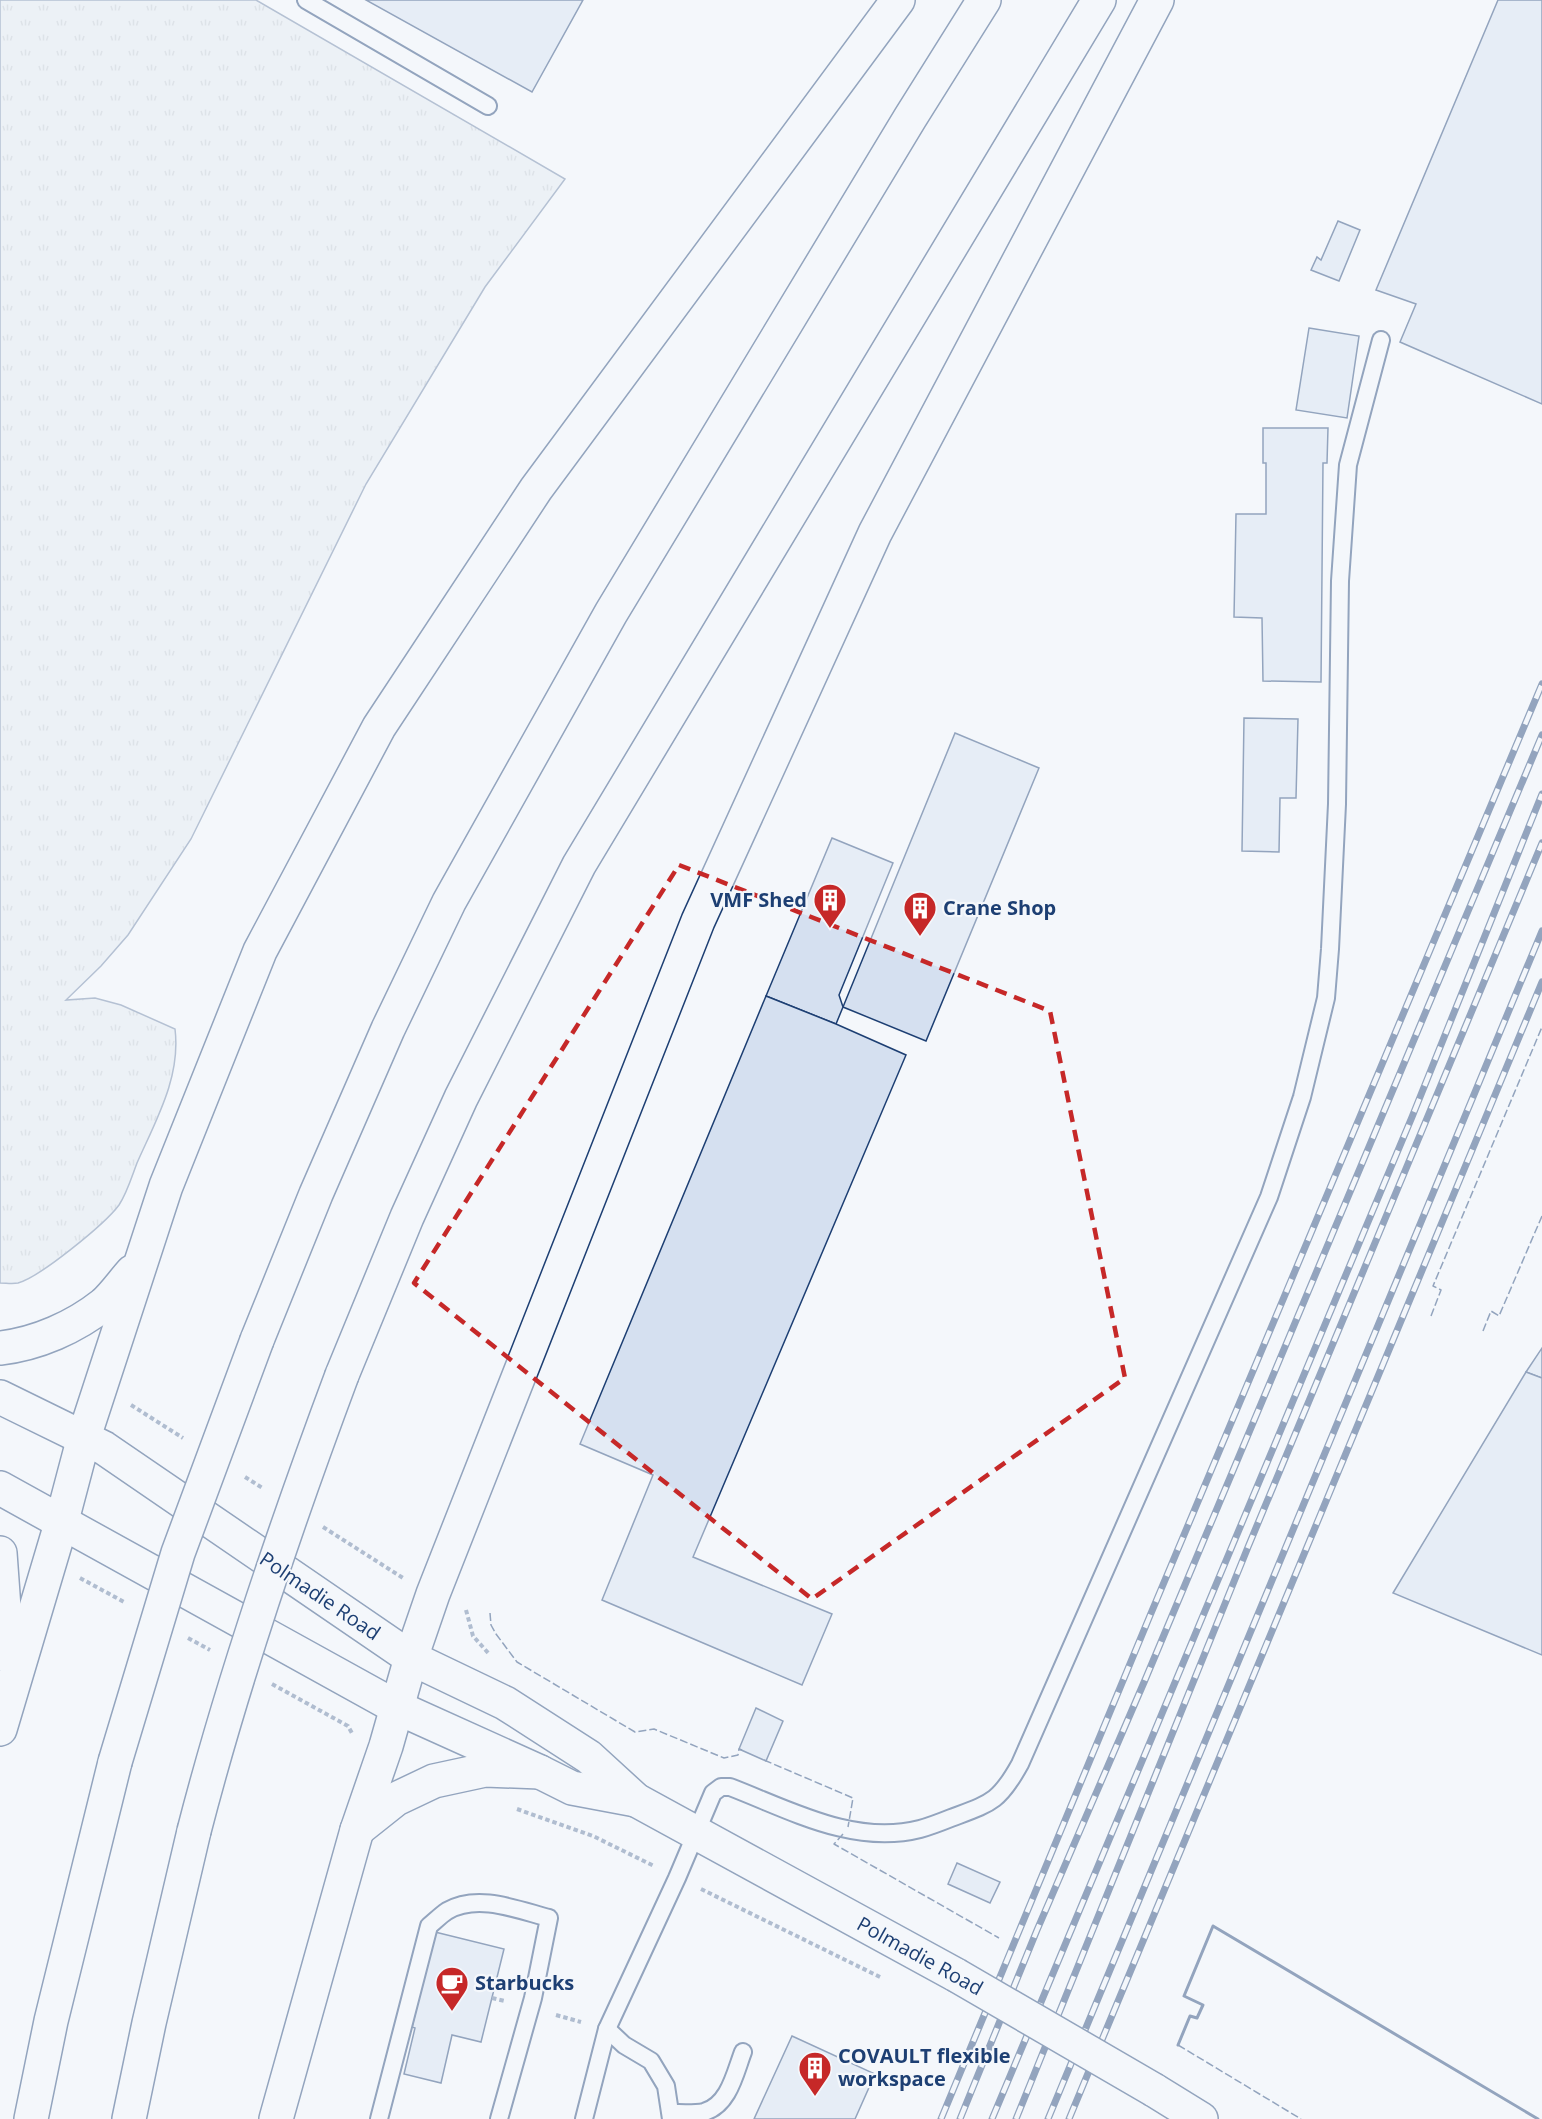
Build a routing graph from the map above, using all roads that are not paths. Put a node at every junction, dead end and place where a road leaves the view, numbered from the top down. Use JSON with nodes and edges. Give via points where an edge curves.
{"nodes":[{"id":1,"x":306,"y":0,"type":"edge"},
{"id":2,"x":898,"y":0,"type":"edge"},
{"id":3,"x":984,"y":0,"type":"edge"},
{"id":4,"x":1099,"y":0,"type":"edge"},
{"id":5,"x":1157,"y":0,"type":"edge"},
{"id":6,"x":488,"y":106,"type":"dead end"},
{"id":7,"x":1381,"y":340,"type":"dead end"},
{"id":8,"x":141,"y":1261,"type":"junction"},
{"id":9,"x":0,"y":1348,"type":"edge"},
{"id":10,"x":0,"y":1397,"type":"edge"},
{"id":11,"x":84,"y":1437,"type":"junction"},
{"id":12,"x":0,"y":1488,"type":"edge"},
{"id":13,"x":61,"y":1524,"type":"junction"},
{"id":14,"x":0,"y":1553,"type":"edge"},
{"id":15,"x":0,"y":1654,"type":"edge"},
{"id":16,"x":411,"y":1658,"type":"junction"},
{"id":17,"x":396,"y":1707,"type":"junction"},
{"id":18,"x":0,"y":1729,"type":"edge"},
{"id":19,"x":540,"y":1772,"type":"junction"},
{"id":20,"x":636,"y":1800,"type":"junction"},
{"id":21,"x":357,"y":1830,"type":"junction"},
{"id":22,"x":696,"y":1833,"type":"junction"},
{"id":23,"x":607,"y":2029,"type":"junction"},
{"id":24,"x":743,"y":2052,"type":"dead end"},
{"id":25,"x":671,"y":2116,"type":"edge"},
{"id":26,"x":31,"y":2119,"type":"edge"},
{"id":27,"x":129,"y":2119,"type":"edge"},
{"id":28,"x":276,"y":2119,"type":"edge"},
{"id":29,"x":380,"y":2119,"type":"edge"},
{"id":30,"x":499,"y":2119,"type":"edge"},
{"id":31,"x":584,"y":2119,"type":"edge"},
{"id":32,"x":1201,"y":2119,"type":"edge"}],
"edges":[{"from":1,"to":6,"type":"lane"},
{"from":2,"to":8,"type":"main road","via":[[536,489],[379,728],[260,951],[166,1186]]},
{"from":3,"to":26,"type":"main road","bridge":true,"via":[[611,613],[449,902],[384,1039],[257,1340],[178,1553],[115,1762]]},
{"from":4,"to":27,"type":"main road","bridge":true,"via":[[579,865],[461,1098],[342,1375],[262,1600],[215,1752]]},
{"from":5,"to":16,"type":"main road","via":[[875,533],[698,921]]},
{"from":7,"to":22,"type":"lane","via":[[1348,465],[1340,581],[1337,804],[1330,949],[1326,998],[1302,1097],[1269,1197],[1020,1764],[994,1800],[921,1829],[877,1833],[847,1830],[721,1787],[713,1793]]},
{"from":8,"to":9,"type":"main road","via":[[105,1303],[67,1329]]},
{"from":8,"to":11,"type":"main road"},
{"from":10,"to":11,"type":"main road","name":"Polmadie Road"},
{"from":11,"to":13,"type":"main road"},
{"from":11,"to":16,"type":"main road","name":"Polmadie Road"},
{"from":12,"to":13,"type":"main road","name":"Polmadie Road"},
{"from":13,"to":17,"type":"main road","name":"Polmadie Road"},
{"from":13,"to":18,"type":"main road"},
{"from":14,"to":15,"type":"main road","via":[[4,1622]]},
{"from":16,"to":17,"type":"main road"},
{"from":16,"to":20,"type":"main road","name":"Polmadie Road","via":[[505,1702],[589,1757]]},
{"from":17,"to":19,"type":"main road","name":"Polmadie Road"},
{"from":17,"to":21,"type":"main road"},
{"from":19,"to":20,"type":"main road","name":"Polmadie Road","via":[[572,1788]]},
{"from":19,"to":21,"type":"main road","via":[[485,1770],[434,1781],[396,1799]]},
{"from":20,"to":22,"type":"main road","name":"Polmadie Road"},
{"from":21,"to":28,"type":"main road"},
{"from":22,"to":23,"type":"lane"},
{"from":22,"to":32,"type":"main road","name":"Polmadie Road","bridge":true,"via":[[956,1975]]},
{"from":23,"to":25,"type":"lane","via":[[651,2061],[666,2086]]},
{"from":23,"to":31,"type":"lane"},
{"from":24,"to":25,"type":"lane","via":[[725,2098],[714,2108]]},
{"from":29,"to":30,"type":"lane","via":[[429,1926],[448,1910],[492,1902],[549,1918],[533,1998]]}]}
